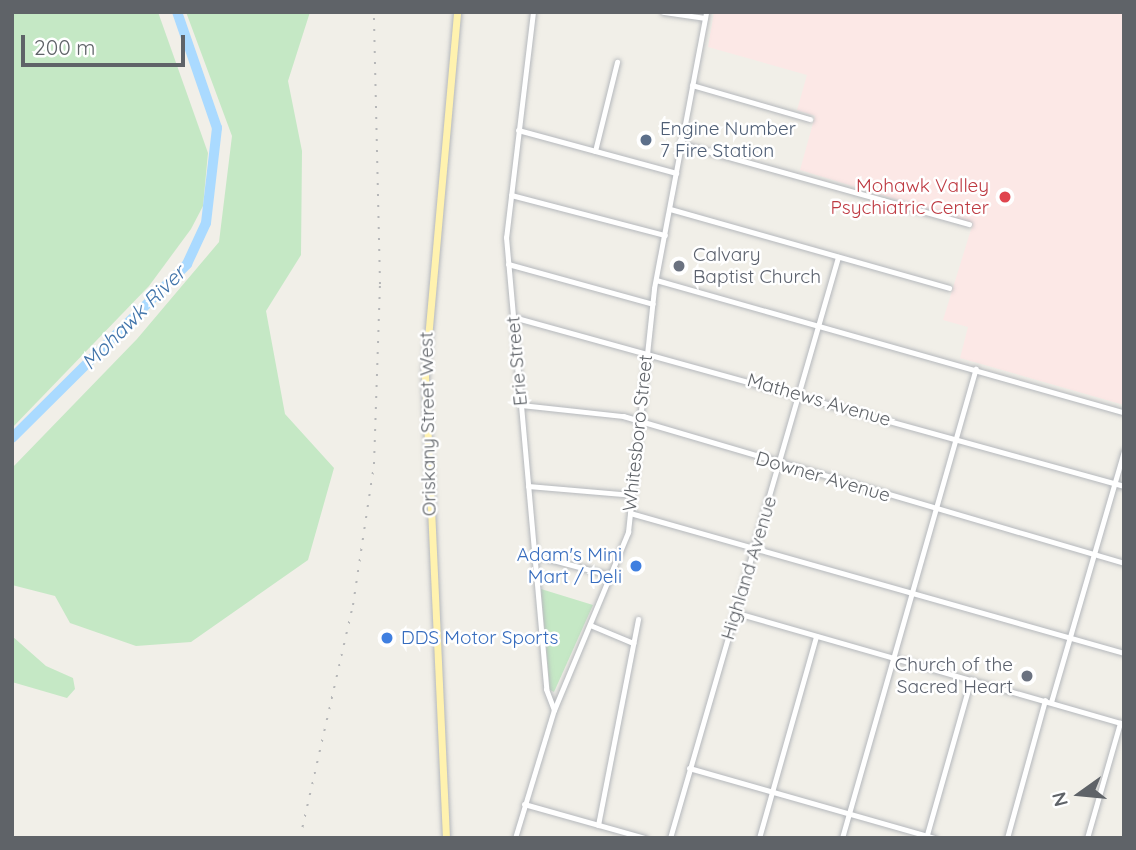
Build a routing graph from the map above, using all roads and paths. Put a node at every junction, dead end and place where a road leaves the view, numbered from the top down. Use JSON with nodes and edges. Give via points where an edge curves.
{"nodes":[{"id":1,"x":457,"y":12,"type":"edge"},
{"id":2,"x":533,"y":12,"type":"edge"},
{"id":3,"x":663,"y":12,"type":"edge"},
{"id":4,"x":706,"y":15,"type":"edge"},
{"id":5,"x":617,"y":62,"type":"dead end"},
{"id":6,"x":692,"y":85,"type":"junction"},
{"id":7,"x":810,"y":118,"type":"dead end"},
{"id":8,"x":518,"y":130,"type":"junction"},
{"id":9,"x":682,"y":144,"type":"junction"},
{"id":10,"x":595,"y":150,"type":"junction"},
{"id":11,"x":676,"y":173,"type":"junction"},
{"id":12,"x":511,"y":195,"type":"junction"},
{"id":13,"x":670,"y":209,"type":"junction"},
{"id":14,"x":969,"y":225,"type":"dead end"},
{"id":15,"x":664,"y":235,"type":"junction"},
{"id":16,"x":838,"y":257,"type":"junction"},
{"id":17,"x":508,"y":264,"type":"junction"},
{"id":18,"x":656,"y":280,"type":"junction"},
{"id":19,"x":949,"y":288,"type":"dead end"},
{"id":20,"x":653,"y":304,"type":"junction"},
{"id":21,"x":513,"y":317,"type":"junction"},
{"id":22,"x":819,"y":325,"type":"junction"},
{"id":23,"x":646,"y":353,"type":"junction"},
{"id":24,"x":976,"y":369,"type":"junction"},
{"id":25,"x":799,"y":393,"type":"junction"},
{"id":26,"x":521,"y":405,"type":"junction"},
{"id":27,"x":1124,"y":412,"type":"edge"},
{"id":28,"x":638,"y":423,"type":"junction"},
{"id":29,"x":956,"y":439,"type":"junction"},
{"id":30,"x":1124,"y":451,"type":"edge"},
{"id":31,"x":779,"y":465,"type":"junction"},
{"id":32,"x":1114,"y":484,"type":"junction"},
{"id":33,"x":528,"y":486,"type":"junction"},
{"id":34,"x":1124,"y":486,"type":"edge"},
{"id":35,"x":632,"y":495,"type":"junction"},
{"id":36,"x":937,"y":509,"type":"junction"},
{"id":37,"x":630,"y":513,"type":"junction"},
{"id":38,"x":756,"y":549,"type":"junction"},
{"id":39,"x":1093,"y":554,"type":"junction"},
{"id":40,"x":534,"y":555,"type":"junction"},
{"id":41,"x":1124,"y":563,"type":"edge"},
{"id":42,"x":613,"y":576,"type":"junction"},
{"id":43,"x":913,"y":593,"type":"junction"},
{"id":44,"x":737,"y":613,"type":"junction"},
{"id":45,"x":638,"y":619,"type":"dead end"},
{"id":46,"x":590,"y":625,"type":"junction"},
{"id":47,"x":817,"y":636,"type":"junction"},
{"id":48,"x":1071,"y":638,"type":"junction"},
{"id":49,"x":633,"y":643,"type":"junction"},
{"id":50,"x":1124,"y":653,"type":"edge"},
{"id":51,"x":893,"y":657,"type":"junction"},
{"id":52,"x":971,"y":679,"type":"junction"},
{"id":53,"x":1048,"y":701,"type":"junction"},
{"id":54,"x":554,"y":710,"type":"junction"},
{"id":55,"x":1122,"y":723,"type":"edge"},
{"id":56,"x":690,"y":768,"type":"junction"},
{"id":57,"x":771,"y":792,"type":"junction"},
{"id":58,"x":524,"y":804,"type":"junction"},
{"id":59,"x":848,"y":814,"type":"junction"},
{"id":60,"x":598,"y":825,"type":"junction"},
{"id":61,"x":926,"y":837,"type":"edge"},
{"id":62,"x":446,"y":838,"type":"edge"},
{"id":63,"x":515,"y":838,"type":"edge"},
{"id":64,"x":645,"y":838,"type":"edge"},
{"id":65,"x":670,"y":838,"type":"edge"},
{"id":66,"x":759,"y":838,"type":"edge"},
{"id":67,"x":842,"y":838,"type":"edge"},
{"id":68,"x":934,"y":838,"type":"edge"},
{"id":69,"x":1007,"y":838,"type":"edge"},
{"id":70,"x":1087,"y":838,"type":"edge"}],
"edges":[{"from":1,"to":62,"type":"main road","name":"Oriskany Street West","via":[[425,372]]},
{"from":2,"to":8,"type":"street","name":"Erie Street"},
{"from":3,"to":4,"type":"street"},
{"from":4,"to":6,"type":"street","name":"Whitesboro Street"},
{"from":5,"to":10,"type":"street"},
{"from":6,"to":7,"type":"street"},
{"from":6,"to":9,"type":"street","name":"Whitesboro Street"},
{"from":8,"to":10,"type":"street"},
{"from":8,"to":12,"type":"street","name":"Erie Street"},
{"from":9,"to":11,"type":"street","name":"Whitesboro Street"},
{"from":9,"to":14,"type":"street"},
{"from":10,"to":11,"type":"street"},
{"from":11,"to":13,"type":"street","name":"Whitesboro Street"},
{"from":12,"to":15,"type":"street"},
{"from":12,"to":17,"type":"street","name":"Erie Street"},
{"from":13,"to":15,"type":"street","name":"Whitesboro Street"},
{"from":13,"to":16,"type":"street"},
{"from":15,"to":18,"type":"street","name":"Whitesboro Street"},
{"from":16,"to":19,"type":"street"},
{"from":16,"to":22,"type":"street","name":"Highland Avenue"},
{"from":17,"to":20,"type":"street"},
{"from":17,"to":21,"type":"street","name":"Erie Street"},
{"from":18,"to":20,"type":"street","name":"Whitesboro Street"},
{"from":18,"to":22,"type":"street"},
{"from":20,"to":23,"type":"street","name":"Whitesboro Street"},
{"from":21,"to":23,"type":"street","name":"Mathews Avenue"},
{"from":21,"to":26,"type":"street","name":"Erie Street"},
{"from":22,"to":24,"type":"street"},
{"from":22,"to":25,"type":"street","name":"Highland Avenue"},
{"from":23,"to":25,"type":"street","name":"Mathews Avenue"},
{"from":23,"to":28,"type":"street","name":"Whitesboro Street"},
{"from":24,"to":27,"type":"street"},
{"from":24,"to":29,"type":"street"},
{"from":25,"to":29,"type":"street","name":"Mathews Avenue"},
{"from":25,"to":31,"type":"street","name":"Highland Avenue"},
{"from":26,"to":28,"type":"street","name":"Downer Avenue"},
{"from":26,"to":33,"type":"street","name":"Erie Street"},
{"from":28,"to":31,"type":"street","name":"Downer Avenue"},
{"from":28,"to":35,"type":"street","name":"Whitesboro Street"},
{"from":29,"to":32,"type":"street","name":"Mathews Avenue"},
{"from":29,"to":36,"type":"street"},
{"from":30,"to":32,"type":"street"},
{"from":31,"to":36,"type":"street","name":"Downer Avenue"},
{"from":31,"to":38,"type":"street","name":"Highland Avenue"},
{"from":32,"to":34,"type":"street","name":"Mathews Avenue"},
{"from":32,"to":39,"type":"street"},
{"from":33,"to":35,"type":"street"},
{"from":33,"to":40,"type":"street","name":"Erie Street"},
{"from":35,"to":37,"type":"street","name":"Whitesboro Street"},
{"from":36,"to":39,"type":"street","name":"Downer Avenue"},
{"from":36,"to":43,"type":"street"},
{"from":37,"to":38,"type":"street"},
{"from":37,"to":42,"type":"street","name":"Whitesboro Street"},
{"from":38,"to":43,"type":"street"},
{"from":38,"to":44,"type":"street","name":"Highland Avenue"},
{"from":39,"to":41,"type":"street","name":"Downer Avenue"},
{"from":39,"to":48,"type":"street"},
{"from":40,"to":42,"type":"street"},
{"from":40,"to":54,"type":"street","name":"Erie Street","via":[[546,689]]},
{"from":42,"to":46,"type":"street","name":"Whitesboro Street"},
{"from":43,"to":48,"type":"street"},
{"from":43,"to":51,"type":"street"},
{"from":44,"to":47,"type":"street"},
{"from":44,"to":56,"type":"street","name":"Highland Avenue"},
{"from":45,"to":49,"type":"street"},
{"from":46,"to":49,"type":"street"},
{"from":46,"to":54,"type":"street","name":"Whitesboro Street"},
{"from":47,"to":51,"type":"street"},
{"from":47,"to":57,"type":"street"},
{"from":48,"to":50,"type":"street"},
{"from":48,"to":53,"type":"street"},
{"from":49,"to":60,"type":"street"},
{"from":51,"to":52,"type":"street"},
{"from":51,"to":59,"type":"street"},
{"from":52,"to":53,"type":"street"},
{"from":52,"to":61,"type":"street"},
{"from":53,"to":55,"type":"street"},
{"from":53,"to":69,"type":"street"},
{"from":54,"to":58,"type":"street","name":"Whitesboro Street"},
{"from":55,"to":70,"type":"street"},
{"from":56,"to":57,"type":"street"},
{"from":56,"to":65,"type":"street","name":"Highland Avenue"},
{"from":57,"to":59,"type":"street"},
{"from":57,"to":66,"type":"street"},
{"from":58,"to":60,"type":"street"},
{"from":58,"to":63,"type":"street","name":"Whitesboro Street"},
{"from":59,"to":61,"type":"street"},
{"from":59,"to":67,"type":"street"},
{"from":60,"to":64,"type":"street"},
{"from":61,"to":68,"type":"street"}]}
